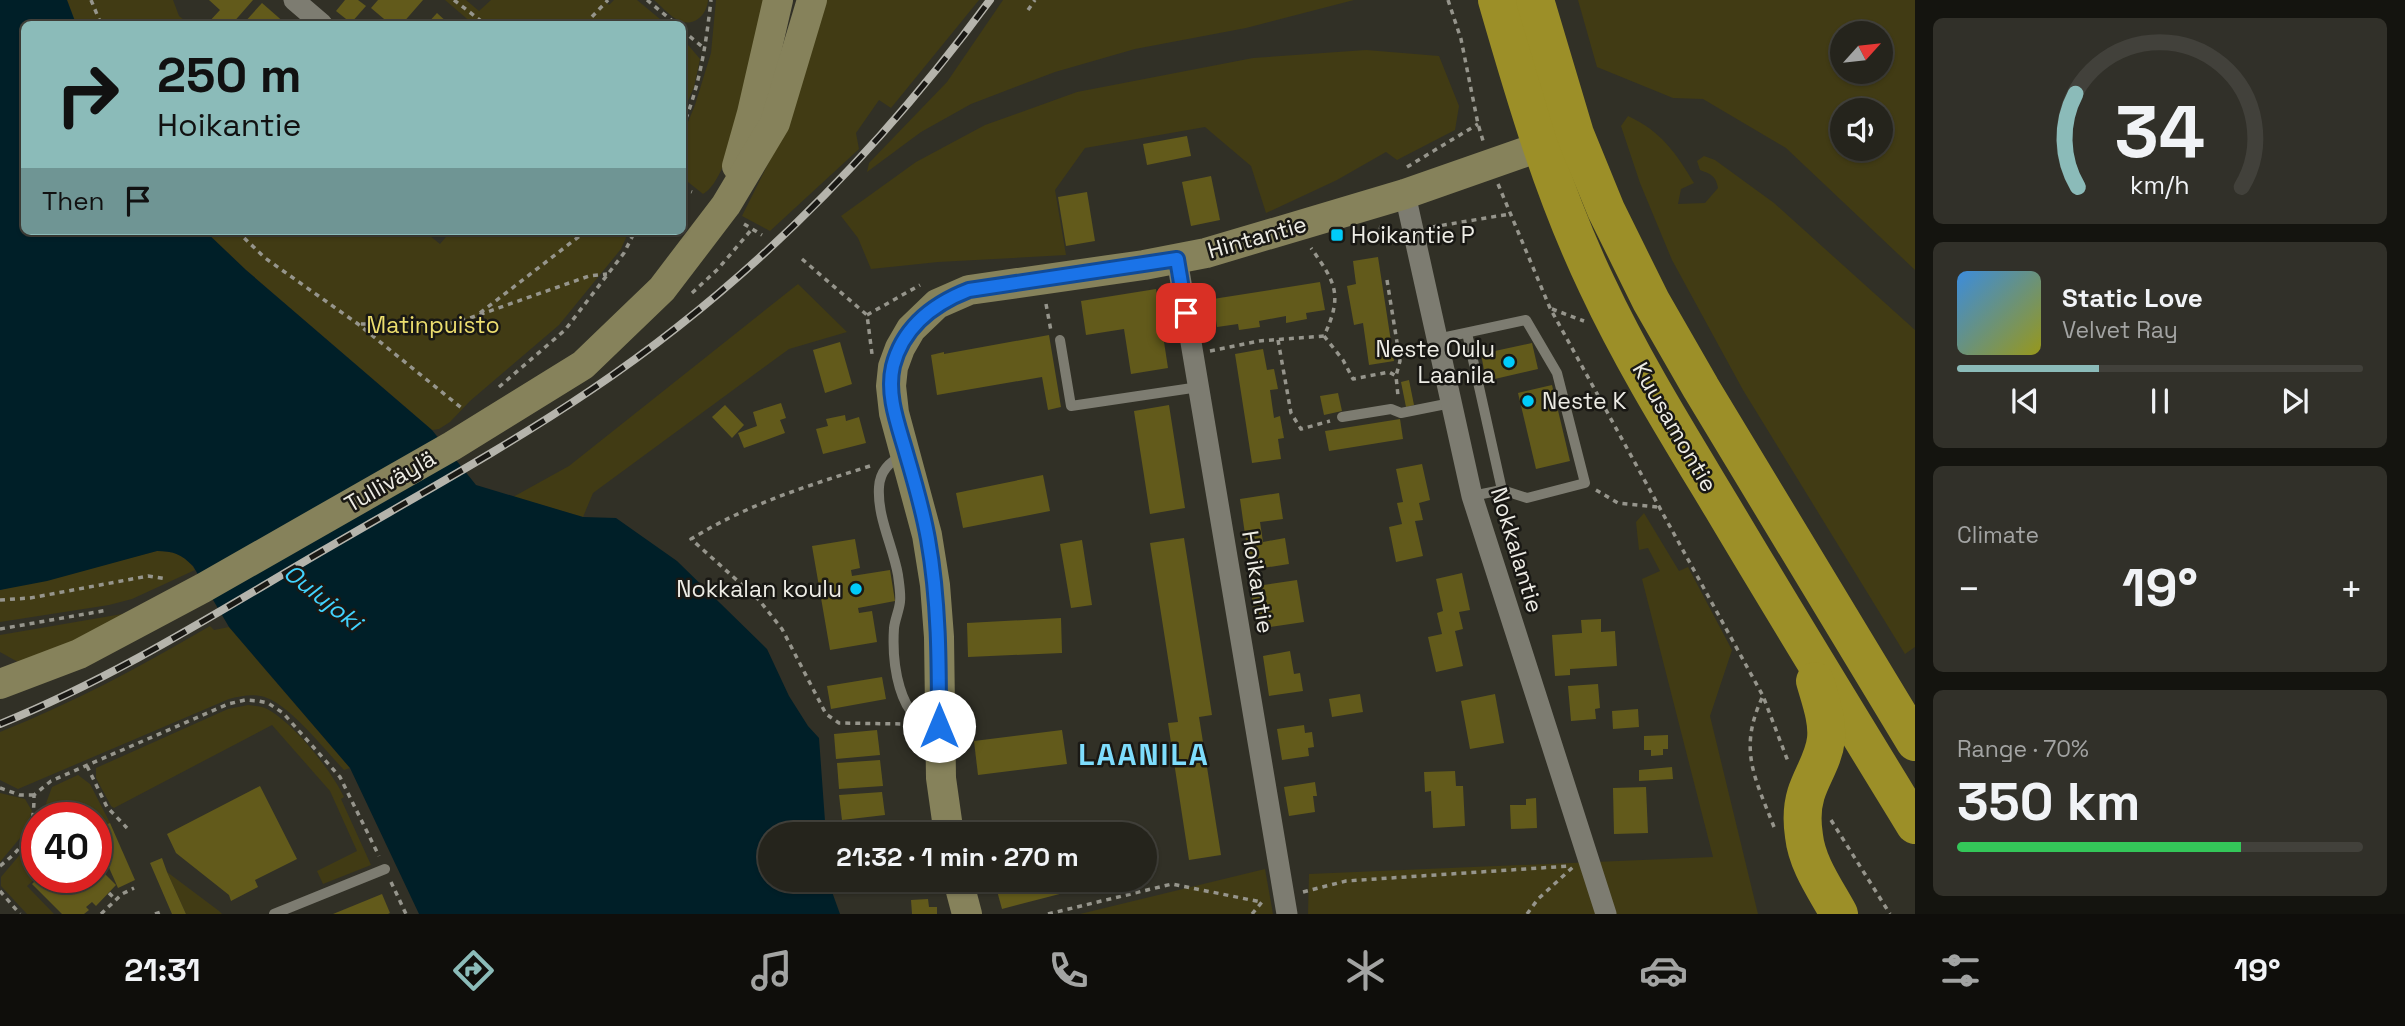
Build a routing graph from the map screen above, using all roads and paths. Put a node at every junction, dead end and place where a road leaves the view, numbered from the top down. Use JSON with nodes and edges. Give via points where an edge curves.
{"nodes":[{"id":1,"x":91,"y":0,"type":"edge"},
{"id":2,"x":294,"y":0,"type":"edge"},
{"id":3,"x":454,"y":0,"type":"edge"},
{"id":4,"x":608,"y":0,"type":"edge"},
{"id":5,"x":647,"y":0,"type":"edge"},
{"id":6,"x":711,"y":0,"type":"edge"},
{"id":7,"x":778,"y":0,"type":"edge"},
{"id":8,"x":812,"y":0,"type":"edge"},
{"id":9,"x":1035,"y":0,"type":"edge"},
{"id":10,"x":1448,"y":0,"type":"edge"},
{"id":11,"x":1496,"y":0,"type":"edge"},
{"id":12,"x":1535,"y":0,"type":"edge"},
{"id":13,"x":1028,"y":9,"type":"dead end"},
{"id":14,"x":99,"y":21,"type":"edge"},
{"id":15,"x":318,"y":21,"type":"edge"},
{"id":16,"x":481,"y":21,"type":"edge"},
{"id":17,"x":588,"y":21,"type":"edge"},
{"id":18,"x":672,"y":21,"type":"edge"},
{"id":19,"x":686,"y":33,"type":"edge"},
{"id":20,"x":706,"y":50,"type":"junction"},
{"id":21,"x":686,"y":119,"type":"edge"},
{"id":22,"x":1478,"y":124,"type":"junction"},
{"id":23,"x":1575,"y":134,"type":"junction"},
{"id":24,"x":1541,"y":148,"type":"junction"},
{"id":25,"x":1491,"y":164,"type":"junction"},
{"id":26,"x":1406,"y":181,"type":"junction"},
{"id":27,"x":686,"y":190,"type":"edge"},
{"id":28,"x":692,"y":192,"type":"dead end"},
{"id":29,"x":735,"y":214,"type":"junction"},
{"id":30,"x":1510,"y":214,"type":"junction"},
{"id":31,"x":1376,"y":226,"type":"dead end"},
{"id":32,"x":752,"y":229,"type":"junction"},
{"id":33,"x":1413,"y":230,"type":"junction"},
{"id":34,"x":241,"y":235,"type":"edge"},
{"id":35,"x":581,"y":235,"type":"edge"},
{"id":36,"x":633,"y":235,"type":"edge"},
{"id":37,"x":762,"y":235,"type":"dead end"},
{"id":38,"x":1308,"y":243,"type":"dead end"},
{"id":39,"x":1177,"y":259,"type":"junction"},
{"id":40,"x":608,"y":274,"type":"junction"},
{"id":41,"x":1387,"y":280,"type":"dead end"},
{"id":42,"x":920,"y":285,"type":"dead end"},
{"id":43,"x":692,"y":293,"type":"dead end"},
{"id":44,"x":1045,"y":295,"type":"dead end"},
{"id":45,"x":1550,"y":308,"type":"junction"},
{"id":46,"x":867,"y":315,"type":"dead end"},
{"id":47,"x":475,"y":316,"type":"junction"},
{"id":48,"x":358,"y":324,"type":"junction"},
{"id":49,"x":1592,"y":325,"type":"dead end"},
{"id":50,"x":1467,"y":333,"type":"junction"},
{"id":51,"x":1324,"y":336,"type":"junction"},
{"id":52,"x":1437,"y":339,"type":"junction"},
{"id":53,"x":1060,"y":340,"type":"joint"},
{"id":54,"x":1278,"y":340,"type":"junction"},
{"id":55,"x":1194,"y":355,"type":"junction"},
{"id":56,"x":1396,"y":376,"type":"junction"},
{"id":57,"x":1199,"y":387,"type":"junction"},
{"id":58,"x":498,"y":388,"type":"dead end"},
{"id":59,"x":1451,"y":403,"type":"junction"},
{"id":60,"x":468,"y":413,"type":"dead end"},
{"id":61,"x":1401,"y":413,"type":"junction"},
{"id":62,"x":1342,"y":418,"type":"joint"},
{"id":63,"x":901,"y":456,"type":"junction"},
{"id":64,"x":1585,"y":483,"type":"junction"},
{"id":65,"x":1502,"y":490,"type":"junction"},
{"id":66,"x":1472,"y":496,"type":"junction"},
{"id":67,"x":1658,"y":507,"type":"junction"},
{"id":68,"x":169,"y":579,"type":"dead end"},
{"id":69,"x":0,"y":600,"type":"edge"},
{"id":70,"x":112,"y":609,"type":"dead end"},
{"id":71,"x":0,"y":628,"type":"edge"},
{"id":72,"x":1795,"y":630,"type":"junction"},
{"id":73,"x":5,"y":679,"type":"edge"},
{"id":74,"x":1763,"y":696,"type":"junction"},
{"id":75,"x":1908,"y":720,"type":"edge"},
{"id":76,"x":934,"y":725,"type":"junction"},
{"id":77,"x":1866,"y":745,"type":"junction"},
{"id":78,"x":87,"y":766,"type":"junction"},
{"id":79,"x":1804,"y":772,"type":"junction"},
{"id":80,"x":0,"y":788,"type":"edge"},
{"id":81,"x":34,"y":795,"type":"junction"},
{"id":82,"x":1829,"y":817,"type":"dead end"},
{"id":83,"x":947,"y":822,"type":"edge"},
{"id":84,"x":1915,"y":825,"type":"edge"},
{"id":85,"x":127,"y":828,"type":"dead end"},
{"id":86,"x":1776,"y":834,"type":"dead end"},
{"id":87,"x":1582,"y":865,"type":"junction"},
{"id":88,"x":0,"y":866,"type":"edge"},
{"id":89,"x":385,"y":869,"type":"junction"},
{"id":90,"x":134,"y":888,"type":"dead end"},
{"id":91,"x":0,"y":891,"type":"edge"},
{"id":92,"x":961,"y":892,"type":"edge"},
{"id":93,"x":109,"y":893,"type":"dead end"},
{"id":94,"x":116,"y":900,"type":"junction"},
{"id":95,"x":1262,"y":902,"type":"dead end"},
{"id":96,"x":1285,"y":905,"type":"edge"},
{"id":97,"x":20,"y":914,"type":"edge"},
{"id":98,"x":101,"y":914,"type":"edge"},
{"id":99,"x":274,"y":914,"type":"edge"},
{"id":100,"x":406,"y":914,"type":"edge"},
{"id":101,"x":967,"y":914,"type":"edge"},
{"id":102,"x":1048,"y":914,"type":"edge"},
{"id":103,"x":1527,"y":914,"type":"edge"},
{"id":104,"x":1606,"y":914,"type":"edge"},
{"id":105,"x":1839,"y":914,"type":"edge"},
{"id":106,"x":1890,"y":914,"type":"edge"}],
"edges":[{"from":1,"to":14,"type":"path"},
{"from":2,"to":15,"type":"street"},
{"from":3,"to":16,"type":"path"},
{"from":4,"to":17,"type":"path"},
{"from":5,"to":18,"type":"path"},
{"from":6,"to":20,"type":"path"},
{"from":7,"to":29,"type":"main road","name":"Tulliväylä"},
{"from":8,"to":29,"type":"main road","name":"Tulliväylä","via":[[775,123]]},
{"from":9,"to":13,"type":"path"},
{"from":10,"to":22,"type":"path"},
{"from":11,"to":24,"type":"highway","name":"Kuusamontie"},
{"from":12,"to":23,"type":"highway","name":"Kuusamontie"},
{"from":19,"to":20,"type":"path"},
{"from":20,"to":21,"type":"path"},
{"from":22,"to":25,"type":"path"},
{"from":22,"to":26,"type":"path"},
{"from":23,"to":24,"type":"main road","name":"Hintantie"},
{"from":23,"to":75,"type":"highway","name":"Kuusamontie","via":[[1651,301]]},
{"from":24,"to":25,"type":"main road","name":"Hintantie"},
{"from":24,"to":72,"type":"highway","name":"Kuusamontie","via":[[1597,286],[1650,386]]},
{"from":25,"to":26,"type":"main road","name":"Hintantie"},
{"from":25,"to":30,"type":"path"},
{"from":26,"to":33,"type":"street","name":"Nokkalantie"},
{"from":26,"to":39,"type":"main road","name":"Hintantie"},
{"from":27,"to":28,"type":"path"},
{"from":29,"to":32,"type":"path"},
{"from":29,"to":73,"type":"main road","name":"Tulliväylä","via":[[583,365],[452,446],[203,588],[79,654]]},
{"from":30,"to":33,"type":"path"},
{"from":30,"to":45,"type":"path"},
{"from":31,"to":33,"type":"path","via":[[1391,233]]},
{"from":32,"to":37,"type":"path"},
{"from":32,"to":43,"type":"path"},
{"from":33,"to":52,"type":"street","name":"Nokkalantie"},
{"from":34,"to":48,"type":"path","via":[[265,258]]},
{"from":35,"to":47,"type":"path"},
{"from":36,"to":40,"type":"path"},
{"from":38,"to":51,"type":"path","via":[[1331,275],[1335,293],[1333,317]]},
{"from":39,"to":55,"type":"street","name":"Hoikantie"},
{"from":39,"to":63,"type":"main road","name":"Hintantie","via":[[969,290],[937,304],[911,329],[893,367],[891,386]]},
{"from":40,"to":47,"type":"path","via":[[589,276]]},
{"from":40,"to":58,"type":"path","via":[[565,330]]},
{"from":41,"to":56,"type":"path","via":[[1400,361]]},
{"from":42,"to":46,"type":"path"},
{"from":44,"to":53,"type":"path","via":[[1052,334]]},
{"from":45,"to":49,"type":"path"},
{"from":45,"to":67,"type":"path"},
{"from":47,"to":48,"type":"path","via":[[448,324]]},
{"from":48,"to":60,"type":"path"},
{"from":50,"to":52,"type":"lane"},
{"from":50,"to":64,"type":"lane","via":[[1526,320],[1557,373]]},
{"from":50,"to":65,"type":"lane"},
{"from":51,"to":54,"type":"path"},
{"from":51,"to":56,"type":"path","via":[[1353,379],[1390,372]]},
{"from":52,"to":59,"type":"street","name":"Nokkalantie"},
{"from":53,"to":57,"type":"lane","via":[[1071,406]]},
{"from":54,"to":55,"type":"path"},
{"from":54,"to":62,"type":"path","via":[[1291,413],[1301,429]]},
{"from":55,"to":57,"type":"street","name":"Hoikantie"},
{"from":56,"to":61,"type":"path"},
{"from":57,"to":96,"type":"street","name":"Hoikantie"},
{"from":59,"to":61,"type":"lane"},
{"from":59,"to":66,"type":"street","name":"Nokkalantie"},
{"from":61,"to":62,"type":"lane","via":[[1391,409]]},
{"from":63,"to":76,"type":"main road","name":"Hintantie","via":[[927,536],[935,585],[939,637]]},
{"from":63,"to":76,"type":"lane","via":[[884,469],[879,484],[879,508],[901,600],[894,627],[895,662],[900,691],[911,712]]},
{"from":63,"to":76,"type":"path","via":[[792,490],[724,519],[691,539],[759,600],[782,629],[831,720]]},
{"from":64,"to":65,"type":"lane","via":[[1527,498]]},
{"from":64,"to":67,"type":"path","via":[[1618,503]]},
{"from":65,"to":66,"type":"lane"},
{"from":66,"to":87,"type":"street","name":"Nokkalantie"},
{"from":67,"to":74,"type":"path"},
{"from":68,"to":69,"type":"path","via":[[148,576]]},
{"from":70,"to":71,"type":"path"},
{"from":72,"to":77,"type":"highway","name":"Kuusamontie"},
{"from":72,"to":79,"type":"highway","via":[[1826,724],[1825,748]]},
{"from":74,"to":79,"type":"path","via":[[1782,751]]},
{"from":74,"to":86,"type":"path","via":[[1753,719],[1750,753],[1759,793]]},
{"from":75,"to":77,"type":"highway"},
{"from":76,"to":83,"type":"main road","name":"Hintantie"},
{"from":77,"to":79,"type":"highway"},
{"from":77,"to":84,"type":"highway","name":"Kuusamontie"},
{"from":78,"to":81,"type":"path","via":[[51,781]]},
{"from":78,"to":85,"type":"path","via":[[107,807]]},
{"from":78,"to":89,"type":"path","via":[[228,704],[246,700],[268,703],[283,713],[340,777]]},
{"from":79,"to":105,"type":"highway","via":[[1806,851]]},
{"from":80,"to":81,"type":"path"},
{"from":81,"to":88,"type":"path","via":[[29,834]]},
{"from":82,"to":106,"type":"path"},
{"from":87,"to":96,"type":"path","via":[[1346,881]]},
{"from":87,"to":103,"type":"path","via":[[1538,899]]},
{"from":87,"to":104,"type":"street","name":"Nokkalantie"},
{"from":89,"to":99,"type":"lane"},
{"from":89,"to":100,"type":"path"},
{"from":90,"to":94,"type":"path"},
{"from":91,"to":97,"type":"path"},
{"from":92,"to":101,"type":"main road"},
{"from":93,"to":94,"type":"path"},
{"from":94,"to":98,"type":"path"},
{"from":95,"to":102,"type":"path","via":[[1171,884]]}]}
